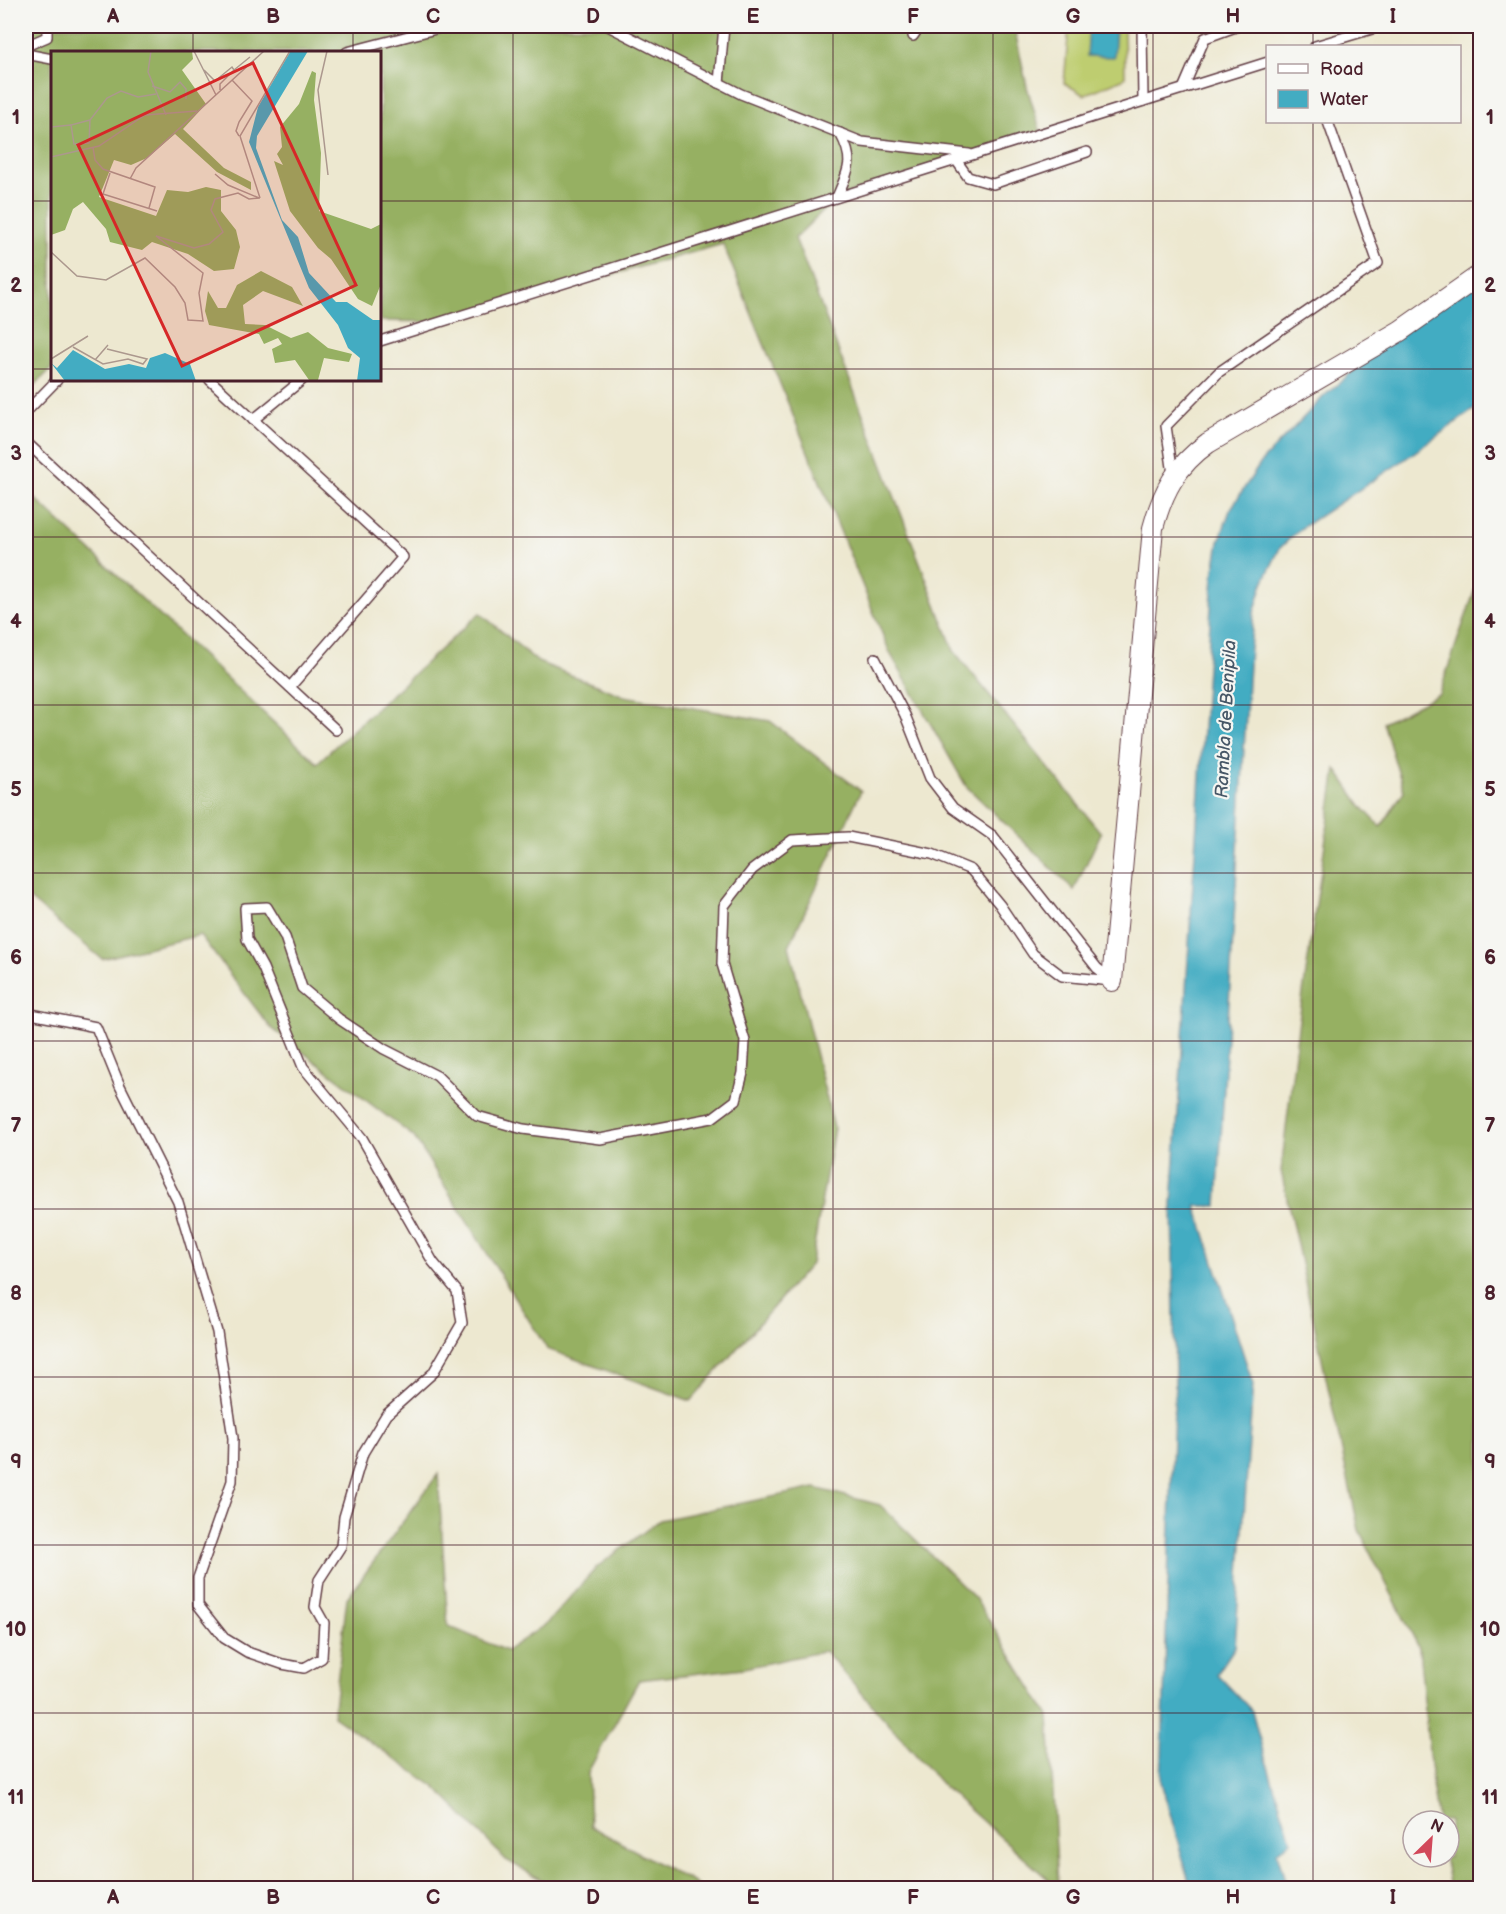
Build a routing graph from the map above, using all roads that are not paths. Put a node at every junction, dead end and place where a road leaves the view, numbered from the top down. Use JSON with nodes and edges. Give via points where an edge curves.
{"nodes":[{"id":1,"x":47,"y":26,"type":"edge"},
{"id":2,"x":447,"y":26,"type":"edge"},
{"id":3,"x":608,"y":26,"type":"edge"},
{"id":4,"x":724,"y":26,"type":"edge"},
{"id":5,"x":920,"y":26,"type":"edge"},
{"id":6,"x":1142,"y":26,"type":"edge"},
{"id":7,"x":1238,"y":26,"type":"edge"},
{"id":8,"x":1382,"y":26,"type":"edge"},
{"id":9,"x":914,"y":36,"type":"dead end"},
{"id":10,"x":1318,"y":45,"type":"edge"},
{"id":11,"x":26,"y":46,"type":"edge"},
{"id":12,"x":351,"y":51,"type":"edge"},
{"id":13,"x":26,"y":54,"type":"edge"},
{"id":14,"x":51,"y":59,"type":"edge"},
{"id":15,"x":1266,"y":63,"type":"edge"},
{"id":16,"x":719,"y":83,"type":"junction"},
{"id":17,"x":1183,"y":88,"type":"junction"},
{"id":18,"x":1143,"y":101,"type":"junction"},
{"id":19,"x":1328,"y":123,"type":"edge"},
{"id":20,"x":840,"y":133,"type":"junction"},
{"id":21,"x":1087,"y":152,"type":"dead end"},
{"id":22,"x":974,"y":154,"type":"junction"},
{"id":23,"x":956,"y":160,"type":"junction"},
{"id":24,"x":837,"y":197,"type":"junction"},
{"id":25,"x":1480,"y":276,"type":"edge"},
{"id":26,"x":381,"y":341,"type":"edge"},
{"id":27,"x":56,"y":381,"type":"edge"},
{"id":28,"x":211,"y":381,"type":"edge"},
{"id":29,"x":301,"y":381,"type":"edge"},
{"id":30,"x":26,"y":412,"type":"edge"},
{"id":31,"x":253,"y":420,"type":"junction"},
{"id":32,"x":26,"y":442,"type":"edge"},
{"id":33,"x":1173,"y":477,"type":"junction"},
{"id":34,"x":875,"y":658,"type":"dead end"},
{"id":35,"x":290,"y":687,"type":"junction"},
{"id":36,"x":336,"y":730,"type":"dead end"},
{"id":37,"x":1112,"y":981,"type":"junction"},
{"id":38,"x":26,"y":1013,"type":"edge"}],
"edges":[{"from":1,"to":11,"type":"lane","via":[[47,37]]},
{"from":2,"to":12,"type":"lane"},
{"from":3,"to":16,"type":"lane"},
{"from":4,"to":16,"type":"lane"},
{"from":5,"to":9,"type":"lane"},
{"from":6,"to":18,"type":"lane"},
{"from":7,"to":17,"type":"lane","via":[[1205,38]]},
{"from":8,"to":10,"type":"lane"},
{"from":13,"to":14,"type":"lane"},
{"from":15,"to":17,"type":"lane"},
{"from":16,"to":20,"type":"lane"},
{"from":17,"to":18,"type":"lane"},
{"from":18,"to":22,"type":"lane"},
{"from":19,"to":33,"type":"lane","via":[[1378,263],[1219,372],[1166,426]]},
{"from":20,"to":22,"type":"lane","via":[[862,142]]},
{"from":20,"to":24,"type":"lane","via":[[849,149],[848,170]]},
{"from":21,"to":23,"type":"lane","via":[[993,184],[968,177]]},
{"from":22,"to":23,"type":"lane"},
{"from":23,"to":24,"type":"lane"},
{"from":24,"to":26,"type":"lane"},
{"from":25,"to":33,"type":"street","via":[[1400,331],[1208,443],[1191,455]]},
{"from":27,"to":30,"type":"lane"},
{"from":28,"to":31,"type":"lane"},
{"from":29,"to":31,"type":"lane"},
{"from":31,"to":35,"type":"lane","via":[[403,557]]},
{"from":32,"to":35,"type":"lane"},
{"from":33,"to":37,"type":"street","via":[[1154,528]]},
{"from":34,"to":37,"type":"lane","via":[[905,715],[930,778],[953,808],[993,837],[1097,968]]},
{"from":35,"to":36,"type":"lane"},
{"from":37,"to":38,"type":"lane","via":[[1062,976],[1033,954],[971,870],[932,854],[848,837],[792,840],[752,870],[724,906],[722,964],[745,1041],[736,1100],[712,1118],[600,1139],[523,1129],[477,1116],[437,1076],[339,1019],[302,988],[285,938],[267,908],[245,908],[247,939],[263,968],[303,1067],[362,1138],[433,1263],[457,1291],[462,1323],[434,1373],[386,1415],[363,1453],[344,1517],[341,1546],[319,1580],[315,1607],[324,1623],[322,1658],[304,1668],[247,1652],[224,1638],[198,1605],[198,1578],[232,1480],[233,1438],[217,1332],[178,1202],[120,1086],[96,1028]]}]}
